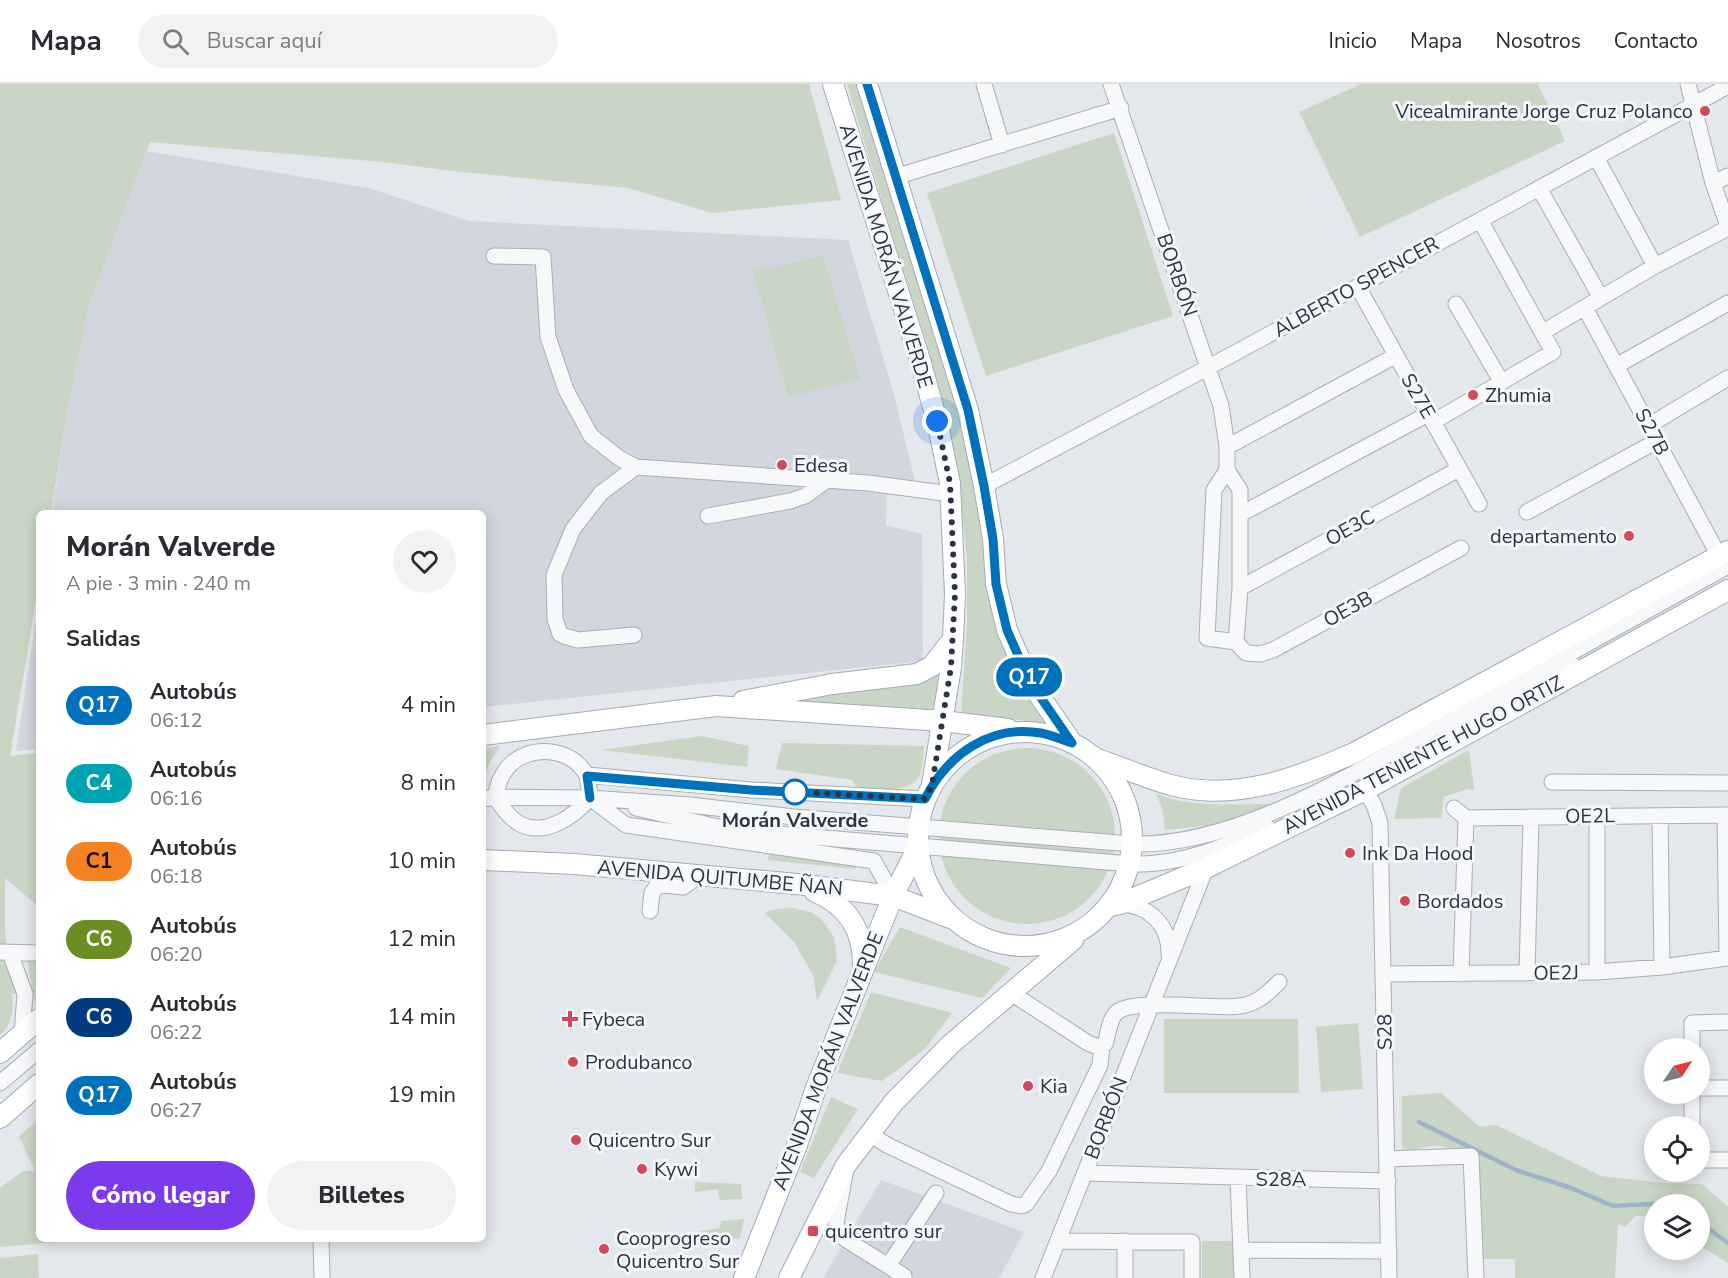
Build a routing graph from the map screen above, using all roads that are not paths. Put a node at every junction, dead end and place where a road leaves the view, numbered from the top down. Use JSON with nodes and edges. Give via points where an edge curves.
{"nodes":[{"id":1,"x":833,"y":84,"type":"edge"},
{"id":2,"x":867,"y":84,"type":"edge"},
{"id":3,"x":984,"y":84,"type":"edge"},
{"id":4,"x":1111,"y":84,"type":"edge"},
{"id":5,"x":1688,"y":84,"type":"edge"},
{"id":6,"x":1728,"y":86,"type":"edge"},
{"id":7,"x":1695,"y":105,"type":"junction"},
{"id":8,"x":1121,"y":108,"type":"junction"},
{"id":9,"x":1002,"y":144,"type":"junction"},
{"id":10,"x":1596,"y":157,"type":"junction"},
{"id":11,"x":1728,"y":176,"type":"edge"},
{"id":12,"x":895,"y":177,"type":"junction"},
{"id":13,"x":1713,"y":183,"type":"junction"},
{"id":14,"x":1539,"y":188,"type":"junction"},
{"id":15,"x":1480,"y":220,"type":"junction"},
{"id":16,"x":1728,"y":227,"type":"edge"},
{"id":17,"x":494,"y":256,"type":"dead end"},
{"id":18,"x":1655,"y":266,"type":"junction"},
{"id":19,"x":1358,"y":287,"type":"junction"},
{"id":20,"x":1601,"y":298,"type":"junction"},
{"id":21,"x":1728,"y":303,"type":"edge"},
{"id":22,"x":1456,"y":304,"type":"dead end"},
{"id":23,"x":1585,"y":308,"type":"junction"},
{"id":24,"x":1543,"y":332,"type":"junction"},
{"id":25,"x":1395,"y":356,"type":"junction"},
{"id":26,"x":1616,"y":366,"type":"junction"},
{"id":27,"x":1209,"y":367,"type":"junction"},
{"id":28,"x":1728,"y":378,"type":"edge"},
{"id":29,"x":1501,"y":381,"type":"junction"},
{"id":30,"x":1431,"y":418,"type":"junction"},
{"id":31,"x":1648,"y":426,"type":"junction"},
{"id":32,"x":1657,"y":441,"type":"junction"},
{"id":33,"x":1227,"y":447,"type":"junction"},
{"id":34,"x":636,"y":467,"type":"junction"},
{"id":35,"x":1460,"y":469,"type":"junction"},
{"id":36,"x":1227,"y":470,"type":"junction"},
{"id":37,"x":827,"y":480,"type":"junction"},
{"id":38,"x":984,"y":486,"type":"junction"},
{"id":39,"x":951,"y":494,"type":"junction"},
{"id":40,"x":1479,"y":504,"type":"dead end"},
{"id":41,"x":1527,"y":512,"type":"dead end"},
{"id":42,"x":1241,"y":514,"type":"junction"},
{"id":43,"x":708,"y":516,"type":"dead end"},
{"id":44,"x":1461,"y":548,"type":"dead end"},
{"id":45,"x":1725,"y":558,"type":"edge"},
{"id":46,"x":1728,"y":577,"type":"edge"},
{"id":47,"x":1240,"y":588,"type":"junction"},
{"id":48,"x":1728,"y":590,"type":"edge"},
{"id":49,"x":634,"y":635,"type":"dead end"},
{"id":50,"x":953,"y":639,"type":"junction"},
{"id":51,"x":1236,"y":642,"type":"junction"},
{"id":52,"x":716,"y":706,"type":"junction"},
{"id":53,"x":942,"y":721,"type":"junction"},
{"id":54,"x":1041,"y":733,"type":"junction"},
{"id":55,"x":486,"y":735,"type":"edge"},
{"id":56,"x":1072,"y":743,"type":"junction"},
{"id":57,"x":1097,"y":759,"type":"junction"},
{"id":58,"x":587,"y":776,"type":"junction"},
{"id":59,"x":1552,"y":782,"type":"dead end"},
{"id":60,"x":1728,"y":783,"type":"edge"},
{"id":61,"x":1365,"y":790,"type":"junction"},
{"id":62,"x":928,"y":792,"type":"junction"},
{"id":63,"x":489,"y":798,"type":"edge"},
{"id":64,"x":590,"y":798,"type":"junction"},
{"id":65,"x":1727,"y":815,"type":"edge"},
{"id":66,"x":1597,"y":816,"type":"junction"},
{"id":67,"x":1659,"y":816,"type":"junction"},
{"id":68,"x":1531,"y":817,"type":"junction"},
{"id":69,"x":918,"y":840,"type":"junction"},
{"id":70,"x":1132,"y":844,"type":"junction"},
{"id":71,"x":486,"y":860,"type":"edge"},
{"id":72,"x":1130,"y":864,"type":"junction"},
{"id":73,"x":1206,"y":868,"type":"junction"},
{"id":74,"x":700,"y":875,"type":"junction"},
{"id":75,"x":797,"y":884,"type":"junction"},
{"id":76,"x":1728,"y":894,"type":"edge"},
{"id":77,"x":893,"y":896,"type":"junction"},
{"id":78,"x":1115,"y":905,"type":"junction"},
{"id":79,"x":650,"y":912,"type":"dead end"},
{"id":80,"x":953,"y":919,"type":"junction"},
{"id":81,"x":1095,"y":922,"type":"junction"},
{"id":82,"x":5,"y":953,"type":"edge"},
{"id":83,"x":36,"y":953,"type":"edge"},
{"id":84,"x":1169,"y":957,"type":"junction"},
{"id":85,"x":1728,"y":958,"type":"edge"},
{"id":86,"x":1662,"y":967,"type":"junction"},
{"id":87,"x":863,"y":968,"type":"junction"},
{"id":88,"x":1597,"y":972,"type":"junction"},
{"id":89,"x":1527,"y":973,"type":"junction"},
{"id":90,"x":1384,"y":974,"type":"junction"},
{"id":91,"x":1461,"y":974,"type":"junction"},
{"id":92,"x":1279,"y":982,"type":"dead end"},
{"id":93,"x":1011,"y":993,"type":"junction"},
{"id":94,"x":1151,"y":1004,"type":"junction"},
{"id":95,"x":36,"y":1022,"type":"edge"},
{"id":96,"x":1728,"y":1022,"type":"edge"},
{"id":97,"x":22,"y":1034,"type":"junction"},
{"id":98,"x":1692,"y":1038,"type":"edge"},
{"id":99,"x":1102,"y":1046,"type":"junction"},
{"id":100,"x":0,"y":1053,"type":"edge"},
{"id":101,"x":36,"y":1053,"type":"edge"},
{"id":102,"x":0,"y":1083,"type":"edge"},
{"id":103,"x":36,"y":1087,"type":"edge"},
{"id":104,"x":1710,"y":1088,"type":"edge"},
{"id":105,"x":1728,"y":1088,"type":"edge"},
{"id":106,"x":0,"y":1118,"type":"edge"},
{"id":107,"x":870,"y":1134,"type":"junction"},
{"id":108,"x":1387,"y":1159,"type":"junction"},
{"id":109,"x":1710,"y":1160,"type":"edge"},
{"id":110,"x":1728,"y":1160,"type":"edge"},
{"id":111,"x":846,"y":1165,"type":"junction"},
{"id":112,"x":1084,"y":1173,"type":"junction"},
{"id":113,"x":1238,"y":1178,"type":"junction"},
{"id":114,"x":1388,"y":1181,"type":"junction"},
{"id":115,"x":936,"y":1193,"type":"dead end"},
{"id":116,"x":1058,"y":1241,"type":"junction"},
{"id":117,"x":1125,"y":1241,"type":"junction"},
{"id":118,"x":321,"y":1242,"type":"edge"},
{"id":119,"x":1241,"y":1250,"type":"junction"},
{"id":120,"x":1389,"y":1251,"type":"junction"},
{"id":121,"x":888,"y":1266,"type":"junction"},
{"id":122,"x":905,"y":1277,"type":"edge"},
{"id":123,"x":322,"y":1278,"type":"edge"},
{"id":124,"x":744,"y":1278,"type":"edge"},
{"id":125,"x":789,"y":1278,"type":"edge"},
{"id":126,"x":1043,"y":1278,"type":"edge"},
{"id":127,"x":1125,"y":1278,"type":"edge"},
{"id":128,"x":1191,"y":1278,"type":"edge"},
{"id":129,"x":1242,"y":1278,"type":"edge"},
{"id":130,"x":1389,"y":1278,"type":"edge"},
{"id":131,"x":1476,"y":1278,"type":"edge"}],
"edges":[{"from":1,"to":39,"type":"main road","name":"AVENIDA MORÁN VALVERDE","via":[[920,360]]},
{"from":2,"to":12,"type":"main road","name":"AVENIDA MORÁN VALVERDE"},
{"from":3,"to":9,"type":"street"},
{"from":4,"to":8,"type":"street","name":"BORBÓN"},
{"from":5,"to":7,"type":"street"},
{"from":6,"to":7,"type":"street","name":"ALBERTO SPENCER"},
{"from":7,"to":10,"type":"street","name":"ALBERTO SPENCER"},
{"from":7,"to":13,"type":"street"},
{"from":8,"to":9,"type":"street"},
{"from":8,"to":27,"type":"street","name":"BORBÓN"},
{"from":9,"to":12,"type":"street"},
{"from":10,"to":14,"type":"street","name":"ALBERTO SPENCER"},
{"from":10,"to":18,"type":"street"},
{"from":11,"to":13,"type":"street"},
{"from":12,"to":38,"type":"main road","name":"AVENIDA MORÁN VALVERDE","via":[[968,410]]},
{"from":13,"to":16,"type":"street"},
{"from":14,"to":15,"type":"street","name":"ALBERTO SPENCER"},
{"from":14,"to":20,"type":"street"},
{"from":15,"to":19,"type":"street","name":"ALBERTO SPENCER"},
{"from":15,"to":24,"type":"street"},
{"from":16,"to":18,"type":"street"},
{"from":17,"to":34,"type":"street","via":[[543,257],[548,337],[566,390],[591,436]]},
{"from":18,"to":20,"type":"street"},
{"from":19,"to":25,"type":"street","name":"S27E"},
{"from":19,"to":27,"type":"street","name":"ALBERTO SPENCER"},
{"from":20,"to":23,"type":"street"},
{"from":21,"to":26,"type":"street"},
{"from":22,"to":29,"type":"street"},
{"from":23,"to":24,"type":"street"},
{"from":23,"to":26,"type":"street","name":"S27B"},
{"from":24,"to":29,"type":"street","via":[[1554,352]]},
{"from":25,"to":30,"type":"street","name":"S27E"},
{"from":25,"to":33,"type":"street"},
{"from":26,"to":31,"type":"street","name":"S27B"},
{"from":27,"to":33,"type":"street","name":"BORBÓN","via":[[1221,406]]},
{"from":27,"to":38,"type":"street","name":"ALBERTO SPENCER"},
{"from":28,"to":31,"type":"street"},
{"from":29,"to":30,"type":"street"},
{"from":30,"to":35,"type":"street","name":"S27E"},
{"from":30,"to":42,"type":"street"},
{"from":31,"to":32,"type":"street","name":"S27B"},
{"from":32,"to":41,"type":"street"},
{"from":32,"to":45,"type":"street","name":"S27B"},
{"from":33,"to":36,"type":"street","name":"BORBÓN"},
{"from":34,"to":37,"type":"street"},
{"from":34,"to":49,"type":"street","via":[[601,493],[573,529],[554,575],[555,619],[560,634],[578,640]]},
{"from":35,"to":40,"type":"street","name":"S27E"},
{"from":35,"to":47,"type":"street","name":"OE3C"},
{"from":36,"to":42,"type":"street","name":"BORBÓN","via":[[1240,490]]},
{"from":36,"to":51,"type":"street","name":"BORBÓN","via":[[1214,490],[1207,638]]},
{"from":37,"to":39,"type":"street"},
{"from":37,"to":43,"type":"street","via":[[790,501]]},
{"from":38,"to":56,"type":"main road","name":"AVENIDA MORÁN VALVERDE","via":[[996,584],[1007,630],[1039,695]]},
{"from":39,"to":50,"type":"main road","name":"AVENIDA MORÁN VALVERDE"},
{"from":42,"to":47,"type":"street","name":"BORBÓN"},
{"from":44,"to":51,"type":"street","name":"OE3B","via":[[1273,650],[1246,653]]},
{"from":45,"to":57,"type":"main road","name":"AVENIDA TENIENTE HUGO ORTIZ","via":[[1307,774],[1264,786],[1196,789],[1172,785]]},
{"from":45,"to":70,"type":"street","via":[[1304,799],[1214,834]]},
{"from":46,"to":72,"type":"street","via":[[1311,810],[1219,849],[1155,865]]},
{"from":47,"to":51,"type":"street","name":"BORBÓN"},
{"from":48,"to":61,"type":"main road","name":"AVENIDA TENIENTE HUGO ORTIZ"},
{"from":50,"to":52,"type":"main road","via":[[932,666],[917,674],[832,684]]},
{"from":50,"to":53,"type":"main road","name":"AVENIDA MORÁN VALVERDE"},
{"from":52,"to":53,"type":"main road"},
{"from":52,"to":55,"type":"main road"},
{"from":53,"to":54,"type":"main road"},
{"from":53,"to":62,"type":"main road","name":"AVENIDA MORÁN VALVERDE"},
{"from":54,"to":56,"type":"main road"},
{"from":54,"to":62,"type":"main road","via":[[1009,733],[978,742],[951,760]]},
{"from":56,"to":57,"type":"main road"},
{"from":57,"to":70,"type":"main road","via":[[1118,786],[1129,814]]},
{"from":58,"to":62,"type":"street","via":[[751,790]]},
{"from":58,"to":63,"type":"street","via":[[575,762],[559,754],[542,751],[524,755],[510,765]]},
{"from":58,"to":64,"type":"street"},
{"from":59,"to":60,"type":"street"},
{"from":61,"to":73,"type":"main road","name":"AVENIDA TENIENTE HUGO ORTIZ"},
{"from":61,"to":90,"type":"street","name":"S28","via":[[1380,823]]},
{"from":62,"to":69,"type":"main road","name":"AVENIDA MORÁN VALVERDE"},
{"from":63,"to":64,"type":"street"},
{"from":63,"to":64,"type":"street","via":[[520,824],[538,828],[559,823]]},
{"from":64,"to":69,"type":"street","via":[[794,817]]},
{"from":64,"to":77,"type":"street","via":[[626,825],[874,861]]},
{"from":65,"to":67,"type":"street","name":"OE2L"},
{"from":65,"to":76,"type":"street"},
{"from":66,"to":67,"type":"street","name":"OE2L"},
{"from":66,"to":68,"type":"street","name":"OE2L"},
{"from":66,"to":88,"type":"street"},
{"from":67,"to":86,"type":"street"},
{"from":68,"to":89,"type":"street"},
{"from":68,"to":91,"type":"street","name":"OE2L","via":[[1460,813]]},
{"from":69,"to":70,"type":"street"},
{"from":69,"to":72,"type":"street"},
{"from":69,"to":77,"type":"main road","name":"AVENIDA MORÁN VALVERDE"},
{"from":69,"to":80,"type":"main road","via":[[923,874],[935,898]]},
{"from":70,"to":72,"type":"main road"},
{"from":71,"to":74,"type":"main road","name":"AVENIDA QUITUMBE ÑAN"},
{"from":72,"to":78,"type":"main road"},
{"from":73,"to":78,"type":"main road","name":"AVENIDA TENIENTE HUGO ORTIZ"},
{"from":73,"to":84,"type":"street","name":"BORBÓN"},
{"from":74,"to":75,"type":"main road","name":"AVENIDA QUITUMBE ÑAN"},
{"from":74,"to":79,"type":"street","via":[[683,887],[656,887]]},
{"from":75,"to":77,"type":"main road","name":"AVENIDA QUITUMBE ÑAN"},
{"from":75,"to":87,"type":"main road","via":[[834,901],[848,914],[858,930]]},
{"from":76,"to":85,"type":"street"},
{"from":77,"to":80,"type":"main road","name":"AVENIDA QUITUMBE ÑAN"},
{"from":77,"to":87,"type":"main road","name":"AVENIDA MORÁN VALVERDE"},
{"from":78,"to":81,"type":"main road"},
{"from":78,"to":84,"type":"street","via":[[1139,906],[1156,917],[1167,936]]},
{"from":80,"to":81,"type":"main road","via":[[979,936],[1008,946],[1039,946],[1069,938]]},
{"from":81,"to":93,"type":"main road"},
{"from":82,"to":83,"type":"street"},
{"from":82,"to":97,"type":"street","via":[[25,994]]},
{"from":84,"to":94,"type":"street","name":"BORBÓN"},
{"from":85,"to":86,"type":"street","name":"OE2J"},
{"from":86,"to":88,"type":"street","name":"OE2J"},
{"from":87,"to":124,"type":"main road","name":"AVENIDA MORÁN VALVERDE"},
{"from":88,"to":89,"type":"street","name":"OE2J"},
{"from":89,"to":91,"type":"street","name":"OE2J"},
{"from":90,"to":91,"type":"street","name":"OE2J"},
{"from":90,"to":108,"type":"street","name":"S28"},
{"from":92,"to":94,"type":"street","via":[[1264,997],[1241,1006]]},
{"from":93,"to":99,"type":"street","via":[[1088,1043]]},
{"from":93,"to":107,"type":"main road","via":[[950,1045],[894,1102]]},
{"from":94,"to":99,"type":"street","via":[[1116,1012]]},
{"from":94,"to":112,"type":"street","name":"BORBÓN"},
{"from":95,"to":97,"type":"main road"},
{"from":96,"to":98,"type":"street","via":[[1692,1023]]},
{"from":97,"to":100,"type":"main road"},
{"from":99,"to":107,"type":"street","via":[[1100,1065],[1049,1171],[1021,1206],[886,1145]]},
{"from":101,"to":102,"type":"street"},
{"from":103,"to":106,"type":"main road"},
{"from":104,"to":105,"type":"street"},
{"from":107,"to":111,"type":"main road"},
{"from":108,"to":114,"type":"street","name":"S28"},
{"from":108,"to":131,"type":"street","via":[[1471,1156]]},
{"from":109,"to":110,"type":"street"},
{"from":111,"to":121,"type":"street","via":[[836,1223],[838,1232]]},
{"from":111,"to":125,"type":"main road"},
{"from":112,"to":113,"type":"street"},
{"from":112,"to":116,"type":"street","name":"BORBÓN"},
{"from":113,"to":114,"type":"street","name":"S28A"},
{"from":113,"to":119,"type":"street","name":"S28A"},
{"from":114,"to":120,"type":"street","name":"S28"},
{"from":115,"to":121,"type":"street"},
{"from":116,"to":117,"type":"street"},
{"from":116,"to":126,"type":"street","name":"BORBÓN"},
{"from":117,"to":127,"type":"street"},
{"from":117,"to":128,"type":"street","via":[[1192,1242]]},
{"from":118,"to":123,"type":"street"},
{"from":119,"to":120,"type":"street"},
{"from":119,"to":129,"type":"street","name":"S28A"},
{"from":120,"to":130,"type":"street","name":"S28"},
{"from":121,"to":122,"type":"street"}]}
